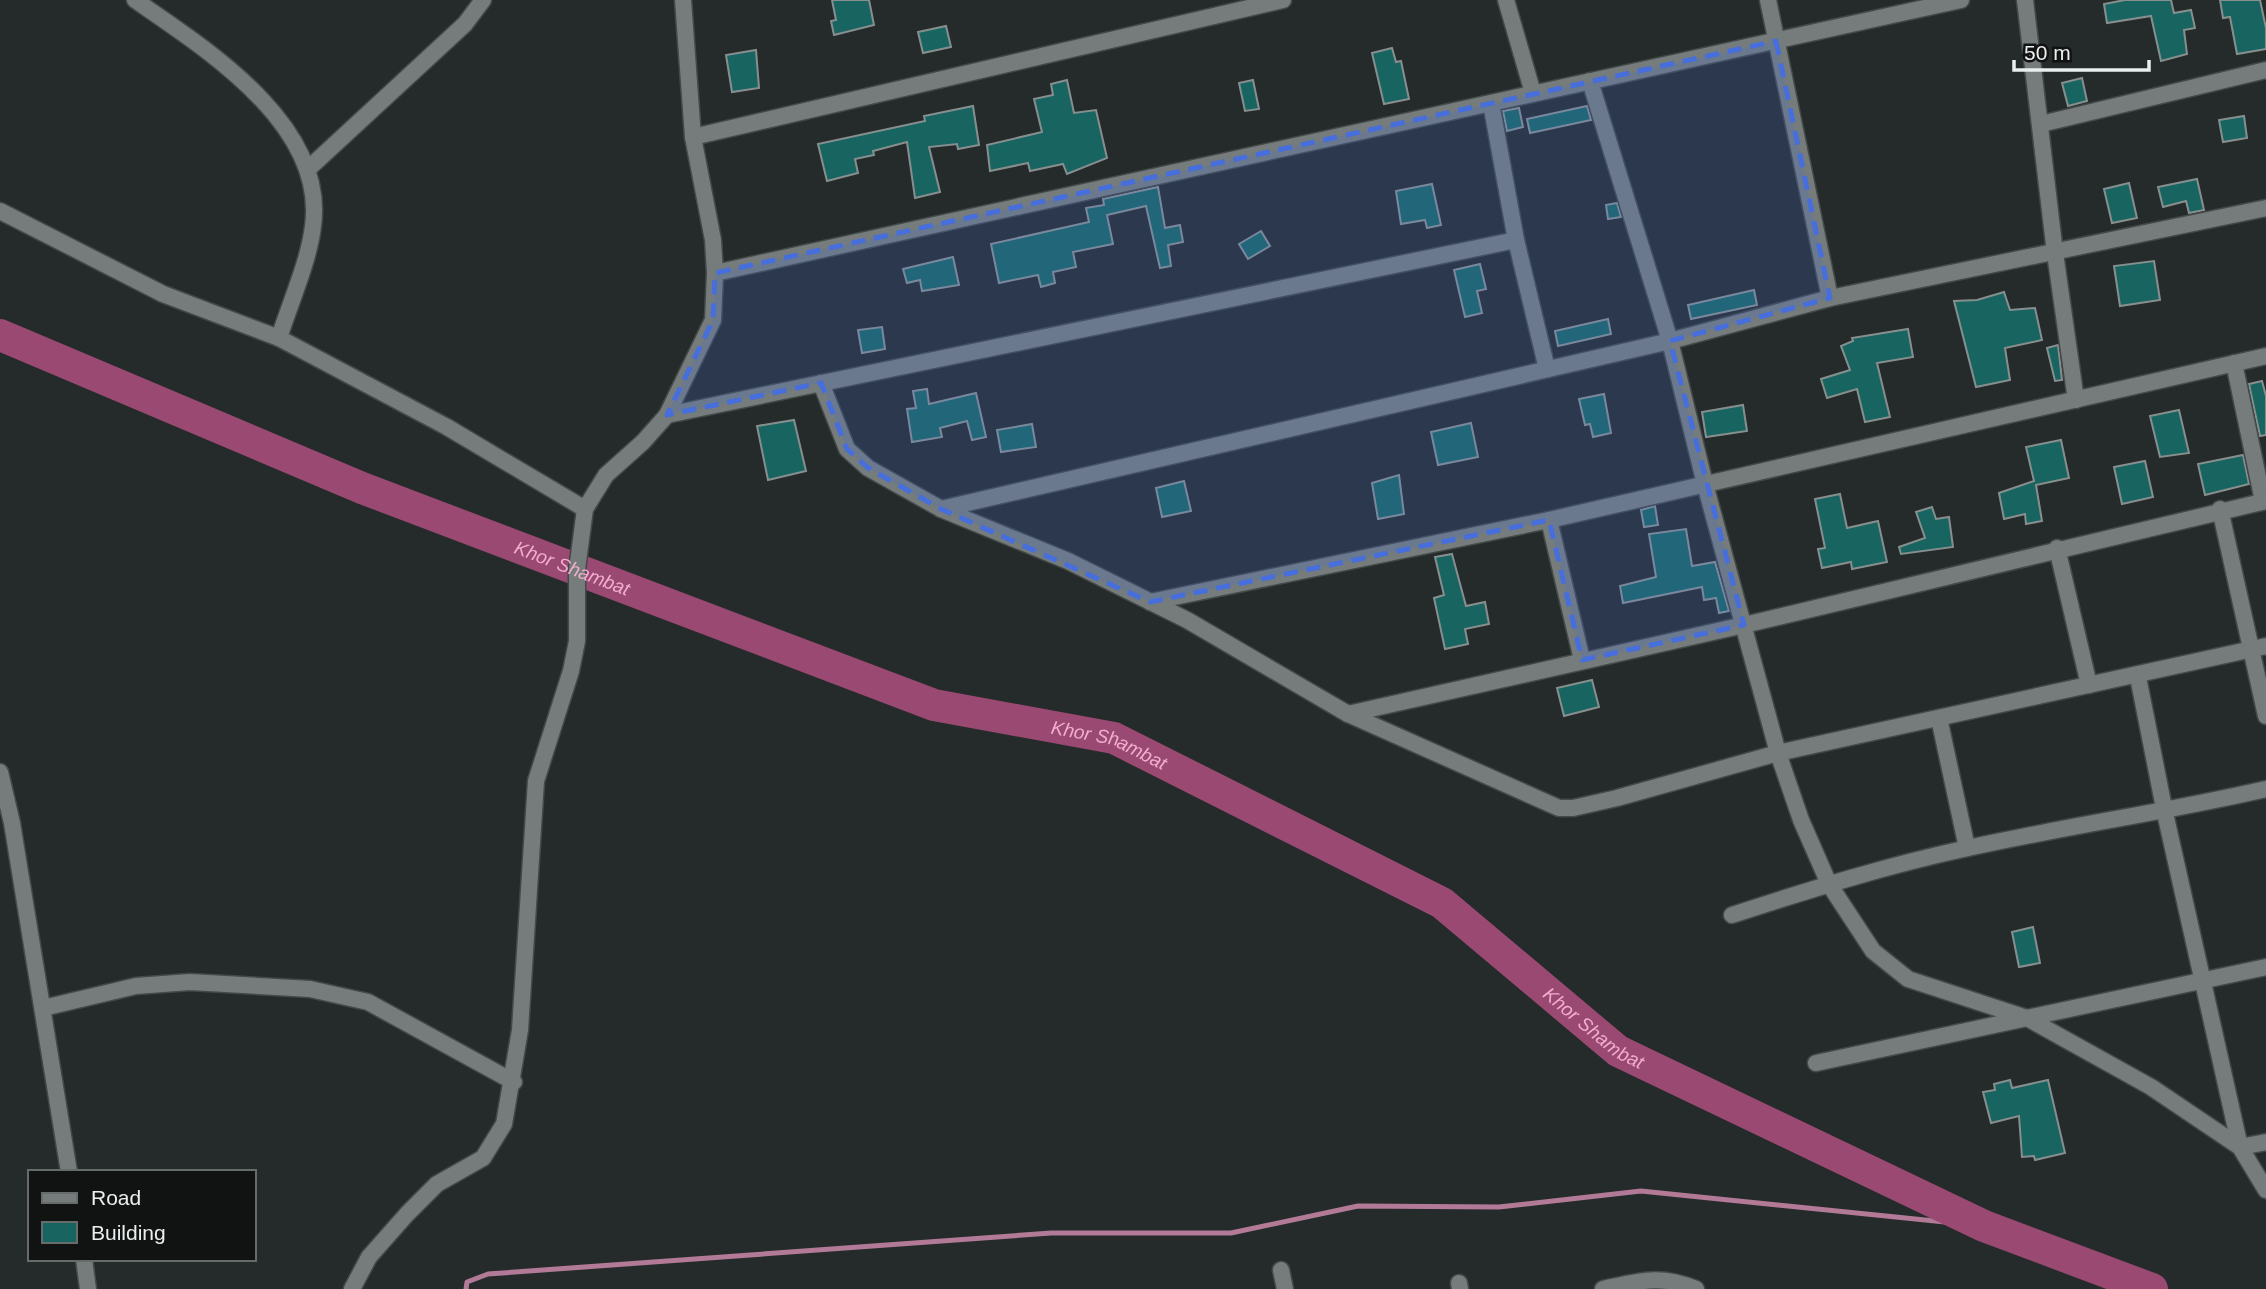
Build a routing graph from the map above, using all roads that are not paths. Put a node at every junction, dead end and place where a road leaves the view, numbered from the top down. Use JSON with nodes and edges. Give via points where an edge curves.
{"nodes":[{"id":1,"x":135,"y":0,"type":"edge"},
{"id":2,"x":483,"y":0,"type":"edge"},
{"id":3,"x":684,"y":0,"type":"edge"},
{"id":4,"x":1283,"y":0,"type":"edge"},
{"id":5,"x":1506,"y":0,"type":"edge"},
{"id":6,"x":1768,"y":0,"type":"edge"},
{"id":7,"x":1961,"y":0,"type":"edge"},
{"id":8,"x":2025,"y":0,"type":"edge"},
{"id":9,"x":1776,"y":41,"type":"junction"},
{"id":10,"x":2266,"y":70,"type":"edge"},
{"id":11,"x":1590,"y":81,"type":"junction"},
{"id":12,"x":1533,"y":93,"type":"junction"},
{"id":13,"x":1491,"y":103,"type":"junction"},
{"id":14,"x":2041,"y":124,"type":"junction"},
{"id":15,"x":693,"y":137,"type":"junction"},
{"id":16,"x":308,"y":169,"type":"junction"},
{"id":17,"x":2266,"y":208,"type":"edge"},
{"id":18,"x":0,"y":211,"type":"edge"},
{"id":19,"x":1516,"y":240,"type":"junction"},
{"id":20,"x":2055,"y":253,"type":"junction"},
{"id":21,"x":716,"y":273,"type":"junction"},
{"id":22,"x":1830,"y":298,"type":"junction"},
{"id":23,"x":279,"y":338,"type":"junction"},
{"id":24,"x":1671,"y":341,"type":"junction"},
{"id":25,"x":2266,"y":356,"type":"edge"},
{"id":26,"x":2234,"y":363,"type":"junction"},
{"id":27,"x":1548,"y":369,"type":"junction"},
{"id":28,"x":821,"y":383,"type":"junction"},
{"id":29,"x":2076,"y":400,"type":"junction"},
{"id":30,"x":667,"y":415,"type":"junction"},
{"id":31,"x":1705,"y":484,"type":"junction"},
{"id":32,"x":2265,"y":501,"type":"edge"},
{"id":33,"x":585,"y":509,"type":"junction"},
{"id":34,"x":941,"y":509,"type":"junction"},
{"id":35,"x":2220,"y":509,"type":"junction"},
{"id":36,"x":1549,"y":520,"type":"junction"},
{"id":37,"x":2057,"y":548,"type":"junction"},
{"id":38,"x":1150,"y":602,"type":"junction"},
{"id":39,"x":1744,"y":625,"type":"junction"},
{"id":40,"x":2259,"y":648,"type":"edge"},
{"id":41,"x":1582,"y":660,"type":"junction"},
{"id":42,"x":2138,"y":677,"type":"junction"},
{"id":43,"x":2089,"y":685,"type":"junction"},
{"id":44,"x":1348,"y":714,"type":"junction"},
{"id":45,"x":2266,"y":716,"type":"edge"},
{"id":46,"x":1939,"y":718,"type":"junction"},
{"id":47,"x":1778,"y":753,"type":"junction"},
{"id":48,"x":0,"y":772,"type":"edge"},
{"id":49,"x":2266,"y":789,"type":"edge"},
{"id":50,"x":2165,"y":813,"type":"junction"},
{"id":51,"x":1967,"y":848,"type":"junction"},
{"id":52,"x":1829,"y":884,"type":"junction"},
{"id":53,"x":1732,"y":915,"type":"dead end"},
{"id":54,"x":2266,"y":967,"type":"edge"},
{"id":55,"x":2203,"y":981,"type":"junction"},
{"id":56,"x":43,"y":1008,"type":"junction"},
{"id":57,"x":2027,"y":1018,"type":"junction"},
{"id":58,"x":1816,"y":1063,"type":"dead end"},
{"id":59,"x":514,"y":1082,"type":"junction"},
{"id":60,"x":2266,"y":1142,"type":"edge"},
{"id":61,"x":2240,"y":1147,"type":"junction"},
{"id":62,"x":69,"y":1170,"type":"edge"},
{"id":63,"x":2266,"y":1191,"type":"edge"},
{"id":64,"x":84,"y":1261,"type":"edge"},
{"id":65,"x":1281,"y":1270,"type":"dead end"},
{"id":66,"x":88,"y":1289,"type":"edge"},
{"id":67,"x":352,"y":1289,"type":"edge"},
{"id":68,"x":1285,"y":1289,"type":"edge"},
{"id":69,"x":1603,"y":1289,"type":"edge"},
{"id":70,"x":1696,"y":1289,"type":"edge"}],
"edges":[{"from":1,"to":16,"type":"street","via":[[215,55],[270,106]]},
{"from":2,"to":16,"type":"street","via":[[465,24]]},
{"from":3,"to":15,"type":"street"},
{"from":4,"to":15,"type":"street"},
{"from":5,"to":12,"type":"street"},
{"from":6,"to":9,"type":"street"},
{"from":7,"to":9,"type":"street"},
{"from":8,"to":14,"type":"street"},
{"from":9,"to":11,"type":"street"},
{"from":9,"to":22,"type":"street"},
{"from":10,"to":14,"type":"street"},
{"from":11,"to":12,"type":"street"},
{"from":11,"to":24,"type":"street"},
{"from":12,"to":13,"type":"street"},
{"from":13,"to":19,"type":"street"},
{"from":13,"to":21,"type":"street"},
{"from":14,"to":20,"type":"street"},
{"from":15,"to":21,"type":"street"},
{"from":16,"to":23,"type":"street","via":[[313,227]]},
{"from":17,"to":20,"type":"street"},
{"from":18,"to":23,"type":"street","via":[[163,294]]},
{"from":19,"to":27,"type":"street"},
{"from":19,"to":28,"type":"street"},
{"from":20,"to":22,"type":"street"},
{"from":20,"to":29,"type":"street"},
{"from":21,"to":30,"type":"street","via":[[713,320]]},
{"from":22,"to":24,"type":"street"},
{"from":23,"to":33,"type":"street","via":[[447,427]]},
{"from":24,"to":27,"type":"street"},
{"from":24,"to":31,"type":"street"},
{"from":25,"to":26,"type":"street"},
{"from":26,"to":29,"type":"street"},
{"from":26,"to":32,"type":"street"},
{"from":27,"to":34,"type":"street"},
{"from":28,"to":30,"type":"street"},
{"from":28,"to":34,"type":"street","via":[[847,449],[868,468]]},
{"from":29,"to":31,"type":"street"},
{"from":30,"to":33,"type":"street","via":[[606,475]]},
{"from":31,"to":36,"type":"street"},
{"from":31,"to":39,"type":"street"},
{"from":32,"to":35,"type":"street"},
{"from":33,"to":59,"type":"street","via":[[577,641],[536,781]]},
{"from":34,"to":38,"type":"street","via":[[1069,561]]},
{"from":35,"to":37,"type":"street"},
{"from":35,"to":40,"type":"street"},
{"from":36,"to":38,"type":"street"},
{"from":36,"to":41,"type":"street"},
{"from":37,"to":39,"type":"street"},
{"from":37,"to":43,"type":"street"},
{"from":38,"to":44,"type":"street"},
{"from":39,"to":41,"type":"street"},
{"from":39,"to":47,"type":"street"},
{"from":40,"to":42,"type":"street"},
{"from":40,"to":45,"type":"street"},
{"from":41,"to":44,"type":"street"},
{"from":42,"to":43,"type":"street"},
{"from":42,"to":50,"type":"street"},
{"from":43,"to":46,"type":"street"},
{"from":44,"to":47,"type":"street","via":[[1559,807],[1617,798]]},
{"from":46,"to":47,"type":"street"},
{"from":46,"to":51,"type":"street"},
{"from":47,"to":52,"type":"street"},
{"from":48,"to":56,"type":"street"},
{"from":49,"to":50,"type":"street"},
{"from":50,"to":51,"type":"street"},
{"from":50,"to":55,"type":"street"},
{"from":51,"to":52,"type":"street"},
{"from":52,"to":53,"type":"street"},
{"from":52,"to":57,"type":"street","via":[[1873,951],[1908,979]]},
{"from":54,"to":55,"type":"street"},
{"from":55,"to":57,"type":"street"},
{"from":55,"to":61,"type":"street"},
{"from":56,"to":59,"type":"street","via":[[136,986],[190,982],[310,989],[368,1002]]},
{"from":56,"to":62,"type":"street"},
{"from":57,"to":58,"type":"street"},
{"from":57,"to":61,"type":"street","via":[[2151,1087]]},
{"from":59,"to":67,"type":"street","via":[[504,1124],[483,1158],[437,1184],[422,1199],[369,1256]]},
{"from":60,"to":61,"type":"street"},
{"from":61,"to":63,"type":"street"},
{"from":64,"to":66,"type":"street"},
{"from":65,"to":68,"type":"street"},
{"from":69,"to":70,"type":"street","via":[[1650,1279],[1673,1279]]}]}
